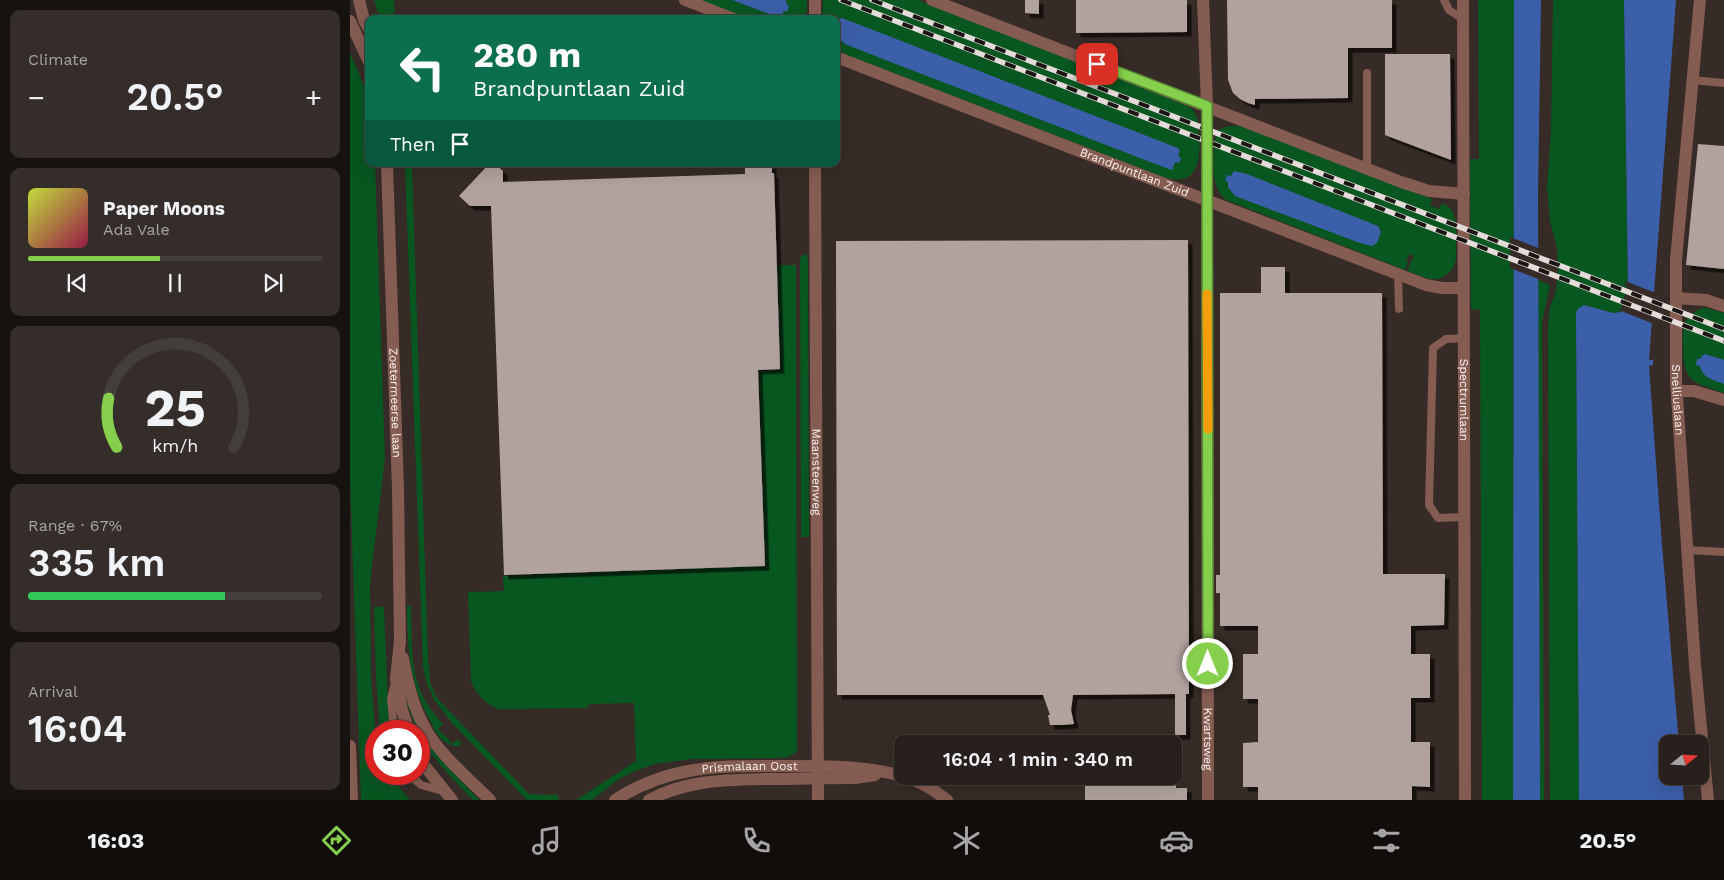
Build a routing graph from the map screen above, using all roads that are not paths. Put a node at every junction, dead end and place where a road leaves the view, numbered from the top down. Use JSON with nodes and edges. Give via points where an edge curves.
{"nodes":[{"id":1,"x":359,"y":0,"type":"edge"},
{"id":2,"x":685,"y":0,"type":"edge"},
{"id":3,"x":815,"y":0,"type":"edge"},
{"id":4,"x":932,"y":0,"type":"edge"},
{"id":5,"x":1203,"y":0,"type":"edge"},
{"id":6,"x":1444,"y":0,"type":"edge"},
{"id":7,"x":1463,"y":0,"type":"edge"},
{"id":8,"x":1700,"y":0,"type":"edge"},
{"id":9,"x":724,"y":15,"type":"edge"},
{"id":10,"x":815,"y":15,"type":"edge"},
{"id":11,"x":1463,"y":19,"type":"junction"},
{"id":12,"x":350,"y":21,"type":"edge"},
{"id":13,"x":365,"y":22,"type":"edge"},
{"id":14,"x":365,"y":53,"type":"edge"},
{"id":15,"x":840,"y":60,"type":"edge"},
{"id":16,"x":1367,"y":73,"type":"dead end"},
{"id":17,"x":1692,"y":80,"type":"junction"},
{"id":18,"x":1724,"y":83,"type":"edge"},
{"id":19,"x":1207,"y":106,"type":"junction"},
{"id":20,"x":387,"y":167,"type":"edge"},
{"id":21,"x":815,"y":167,"type":"edge"},
{"id":22,"x":1367,"y":169,"type":"junction"},
{"id":23,"x":1464,"y":194,"type":"junction"},
{"id":24,"x":1207,"y":200,"type":"junction"},
{"id":25,"x":1398,"y":274,"type":"junction"},
{"id":26,"x":1464,"y":288,"type":"junction"},
{"id":27,"x":1676,"y":298,"type":"junction"},
{"id":28,"x":1724,"y":306,"type":"edge"},
{"id":29,"x":1399,"y":309,"type":"dead end"},
{"id":30,"x":1464,"y":338,"type":"junction"},
{"id":31,"x":1677,"y":392,"type":"junction"},
{"id":32,"x":1724,"y":400,"type":"edge"},
{"id":33,"x":1464,"y":517,"type":"junction"},
{"id":34,"x":1687,"y":550,"type":"junction"},
{"id":35,"x":1724,"y":552,"type":"edge"},
{"id":36,"x":400,"y":641,"type":"junction"},
{"id":37,"x":396,"y":679,"type":"junction"},
{"id":38,"x":393,"y":720,"type":"edge"},
{"id":39,"x":405,"y":720,"type":"edge"},
{"id":40,"x":350,"y":746,"type":"edge"},
{"id":41,"x":430,"y":772,"type":"edge"},
{"id":42,"x":818,"y":772,"type":"junction"},
{"id":43,"x":894,"y":775,"type":"edge"},
{"id":44,"x":421,"y":785,"type":"edge"},
{"id":45,"x":925,"y":785,"type":"edge"},
{"id":46,"x":448,"y":795,"type":"edge"},
{"id":47,"x":352,"y":800,"type":"edge"},
{"id":48,"x":490,"y":800,"type":"edge"},
{"id":49,"x":615,"y":800,"type":"edge"},
{"id":50,"x":649,"y":800,"type":"edge"},
{"id":51,"x":818,"y":800,"type":"edge"},
{"id":52,"x":947,"y":800,"type":"edge"},
{"id":53,"x":1208,"y":800,"type":"edge"},
{"id":54,"x":1465,"y":800,"type":"edge"},
{"id":55,"x":1708,"y":800,"type":"edge"}],
"edges":[{"from":1,"to":13,"type":"street"},
{"from":2,"to":9,"type":"street"},
{"from":3,"to":10,"type":"street"},
{"from":4,"to":19,"type":"street"},
{"from":5,"to":19,"type":"street","name":"Kwartsweg"},
{"from":6,"to":11,"type":"lane","via":[[1449,10]]},
{"from":7,"to":11,"type":"street","name":"Spectrumlaan"},
{"from":8,"to":17,"type":"street","name":"Snelliuslaan"},
{"from":11,"to":23,"type":"street","name":"Spectrumlaan"},
{"from":12,"to":14,"type":"street"},
{"from":15,"to":24,"type":"street","name":"Brandpuntlaan Zuid"},
{"from":16,"to":22,"type":"lane"},
{"from":17,"to":18,"type":"lane"},
{"from":17,"to":27,"type":"street","name":"Snelliuslaan","via":[[1677,235]]},
{"from":19,"to":22,"type":"street"},
{"from":19,"to":24,"type":"street","name":"Kwartsweg"},
{"from":20,"to":36,"type":"street","name":"Zoetermeerse laan"},
{"from":21,"to":42,"type":"street","name":"Maansteenweg"},
{"from":22,"to":23,"type":"street","via":[[1429,191]]},
{"from":23,"to":26,"type":"street","name":"Spectrumlaan"},
{"from":24,"to":25,"type":"street","name":"Brandpuntlaan Zuid"},
{"from":24,"to":53,"type":"street","name":"Kwartsweg"},
{"from":25,"to":26,"type":"street","name":"Brandpuntlaan Zuid","via":[[1434,287]]},
{"from":25,"to":29,"type":"lane"},
{"from":26,"to":30,"type":"street","name":"Spectrumlaan"},
{"from":27,"to":28,"type":"street","via":[[1706,300]]},
{"from":27,"to":31,"type":"street","name":"Snelliuslaan"},
{"from":30,"to":33,"type":"street","name":"Spectrumlaan"},
{"from":30,"to":33,"type":"lane","via":[[1446,338],[1433,348],[1429,505],[1438,518]]},
{"from":31,"to":32,"type":"street","via":[[1694,391]]},
{"from":31,"to":34,"type":"street","name":"Snelliuslaan"},
{"from":33,"to":54,"type":"street","name":"Spectrumlaan"},
{"from":34,"to":35,"type":"lane"},
{"from":34,"to":55,"type":"street","name":"Snelliuslaan"},
{"from":36,"to":37,"type":"street","name":"Zoetermeerse laan"},
{"from":36,"to":48,"type":"street","name":"Zoetermeerse laan","via":[[406,677],[425,729]]},
{"from":37,"to":38,"type":"lane","name":"Zoetermeerse laan","via":[[391,698]]},
{"from":37,"to":39,"type":"street","name":"Zoetermeerse laan"},
{"from":40,"to":47,"type":"street"},
{"from":41,"to":46,"type":"street"},
{"from":42,"to":43,"type":"street","name":"Prismalaan Oost","via":[[855,778]]},
{"from":42,"to":49,"type":"street","name":"Prismalaan Oost","via":[[716,766],[654,779]]},
{"from":42,"to":50,"type":"street","name":"Prismalaan Oost","via":[[716,780],[687,785]]},
{"from":42,"to":51,"type":"street","name":"Maansteenweg"},
{"from":44,"to":46,"type":"lane"},
{"from":45,"to":52,"type":"street","name":"Prismalaan Oost"}]}
